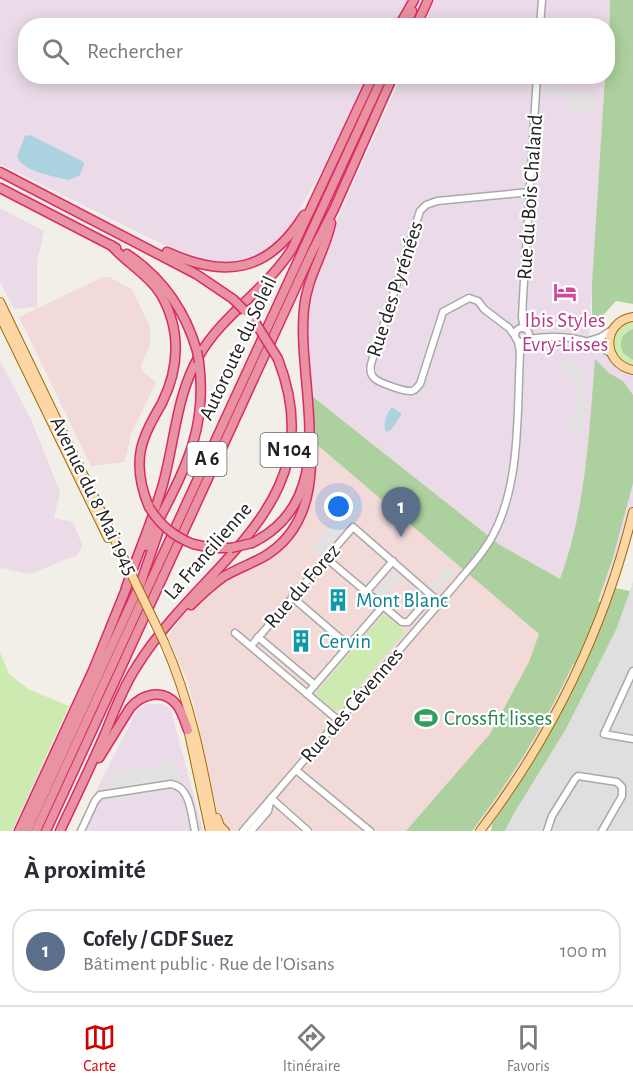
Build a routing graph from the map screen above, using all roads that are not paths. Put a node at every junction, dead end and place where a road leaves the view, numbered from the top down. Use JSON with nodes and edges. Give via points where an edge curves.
{"nodes":[{"id":1,"x":416,"y":0,"type":"edge"},
{"id":2,"x":428,"y":0,"type":"edge"},
{"id":3,"x":542,"y":0,"type":"edge"},
{"id":4,"x":404,"y":18,"type":"edge"},
{"id":5,"x":409,"y":18,"type":"edge"},
{"id":6,"x":420,"y":18,"type":"edge"},
{"id":7,"x":541,"y":18,"type":"edge"},
{"id":8,"x":369,"y":84,"type":"edge"},
{"id":9,"x":379,"y":84,"type":"edge"},
{"id":10,"x":389,"y":84,"type":"edge"},
{"id":11,"x":537,"y":84,"type":"edge"},
{"id":12,"x":328,"y":169,"type":"junction"},
{"id":13,"x":0,"y":172,"type":"edge"},
{"id":14,"x":0,"y":188,"type":"edge"},
{"id":15,"x":530,"y":192,"type":"junction"},
{"id":16,"x":334,"y":209,"type":"junction"},
{"id":17,"x":131,"y":239,"type":"junction"},
{"id":18,"x":111,"y":245,"type":"junction"},
{"id":19,"x":0,"y":302,"type":"edge"},
{"id":20,"x":0,"y":316,"type":"edge"},
{"id":21,"x":633,"y":316,"type":"edge"},
{"id":22,"x":612,"y":330,"type":"junction"},
{"id":23,"x":522,"y":334,"type":"junction"},
{"id":24,"x":589,"y":341,"type":"junction"},
{"id":25,"x":610,"y":353,"type":"junction"},
{"id":26,"x":631,"y":371,"type":"edge"},
{"id":27,"x":311,"y":441,"type":"junction"},
{"id":28,"x":170,"y":498,"type":"junction"},
{"id":29,"x":633,"y":512,"type":"edge"},
{"id":30,"x":326,"y":558,"type":"junction"},
{"id":31,"x":393,"y":561,"type":"junction"},
{"id":32,"x":124,"y":564,"type":"junction"},
{"id":33,"x":126,"y":588,"type":"junction"},
{"id":34,"x":366,"y":592,"type":"junction"},
{"id":35,"x":431,"y":596,"type":"junction"},
{"id":36,"x":292,"y":597,"type":"junction"},
{"id":37,"x":440,"y":603,"type":"junction"},
{"id":38,"x":383,"y":606,"type":"junction"},
{"id":39,"x":235,"y":633,"type":"dead end"},
{"id":40,"x":258,"y":637,"type":"junction"},
{"id":41,"x":163,"y":644,"type":"junction"},
{"id":42,"x":251,"y":646,"type":"junction"},
{"id":43,"x":349,"y":646,"type":"junction"},
{"id":44,"x":140,"y":660,"type":"junction"},
{"id":45,"x":633,"y":671,"type":"edge"},
{"id":46,"x":315,"y":685,"type":"junction"},
{"id":47,"x":307,"y":694,"type":"junction"},
{"id":48,"x":338,"y":720,"type":"junction"},
{"id":49,"x":188,"y":730,"type":"junction"},
{"id":50,"x":633,"y":739,"type":"edge"},
{"id":51,"x":297,"y":770,"type":"junction"},
{"id":52,"x":83,"y":783,"type":"junction"},
{"id":53,"x":271,"y":798,"type":"junction"},
{"id":54,"x":210,"y":804,"type":"junction"},
{"id":55,"x":495,"y":812,"type":"junction"},
{"id":56,"x":19,"y":831,"type":"edge"},
{"id":57,"x":27,"y":831,"type":"edge"},
{"id":58,"x":36,"y":831,"type":"edge"},
{"id":59,"x":46,"y":831,"type":"edge"},
{"id":60,"x":60,"y":831,"type":"edge"},
{"id":61,"x":81,"y":831,"type":"edge"},
{"id":62,"x":195,"y":831,"type":"edge"},
{"id":63,"x":209,"y":831,"type":"edge"},
{"id":64,"x":215,"y":831,"type":"edge"},
{"id":65,"x":225,"y":831,"type":"edge"},
{"id":66,"x":243,"y":831,"type":"edge"},
{"id":67,"x":251,"y":831,"type":"edge"},
{"id":68,"x":308,"y":831,"type":"edge"},
{"id":69,"x":370,"y":831,"type":"edge"},
{"id":70,"x":480,"y":831,"type":"edge"},
{"id":71,"x":487,"y":831,"type":"edge"},
{"id":72,"x":547,"y":831,"type":"edge"},
{"id":73,"x":602,"y":831,"type":"edge"}],
"edges":[{"from":1,"to":4,"type":"highway"},
{"from":1,"to":5,"type":"highway"},
{"from":2,"to":6,"type":"highway"},
{"from":3,"to":7,"type":"street"},
{"from":8,"to":12,"type":"highway"},
{"from":9,"to":58,"type":"highway","name":"Autoroute du Soleil","number":"A 6"},
{"from":10,"to":16,"type":"highway","name":"Autoroute du Soleil","number":"A 6"},
{"from":11,"to":15,"type":"street","name":"Rue du Bois Chaland"},
{"from":12,"to":17,"type":"highway","via":[[289,236],[272,253],[253,263],[233,268],[212,267]]},
{"from":12,"to":33,"type":"highway","via":[[287,256],[216,332],[192,368],[161,490]]},
{"from":13,"to":17,"type":"highway","name":"La Francilienne","number":"N 104"},
{"from":14,"to":18,"type":"highway","name":"La Francilienne"},
{"from":15,"to":23,"type":"street","name":"Rue du Bois Chaland"},
{"from":15,"to":23,"type":"street","name":"Rue des Pyrénées","via":[[438,201],[420,211],[371,364],[371,375],[379,382],[405,390],[416,389],[443,312],[469,297]]},
{"from":16,"to":27,"type":"highway","via":[[308,282],[303,309]]},
{"from":16,"to":59,"type":"highway","name":"Autoroute du Soleil","number":"A 6"},
{"from":17,"to":44,"type":"highway","name":"La Francilienne","number":"N 104","bridge":true,"via":[[202,277],[245,310],[278,359],[289,398],[291,424],[288,460],[265,514]]},
{"from":18,"to":27,"type":"highway","bridge":true,"via":[[157,290],[175,332],[175,369],[143,441],[140,458],[141,484],[149,507],[167,529],[193,544],[212,548],[252,543],[272,531],[294,505]]},
{"from":18,"to":28,"type":"highway","name":"La Francilienne","bridge":true,"via":[[140,263],[165,287],[183,315],[199,362],[199,423]]},
{"from":19,"to":32,"type":"main road","name":"Avenue du 8 Mai 1945"},
{"from":20,"to":32,"type":"main road","name":"Avenue du 8 Mai 1945"},
{"from":21,"to":22,"type":"main road","via":[[623,319]]},
{"from":22,"to":24,"type":"street"},
{"from":22,"to":25,"type":"main road"},
{"from":23,"to":24,"type":"street","name":"Rue des Pyrénées"},
{"from":23,"to":37,"type":"street","name":"Rue des Cévennes","via":[[508,497],[493,535]]},
{"from":24,"to":25,"type":"street"},
{"from":25,"to":26,"type":"main road"},
{"from":27,"to":44,"type":"highway","via":[[309,490],[292,532],[271,552],[209,589]]},
{"from":28,"to":33,"type":"highway","name":"La Francilienne"},
{"from":28,"to":57,"type":"highway","via":[[141,582]]},
{"from":29,"to":55,"type":"main road","via":[[614,579],[579,666],[536,749]]},
{"from":30,"to":31,"type":"street","name":"Rue du Forez","via":[[353,527]]},
{"from":30,"to":34,"type":"street"},
{"from":30,"to":36,"type":"street","name":"Rue du Forez"},
{"from":31,"to":34,"type":"street"},
{"from":31,"to":35,"type":"street"},
{"from":32,"to":41,"type":"main road","name":"Avenue du 8 Mai 1945"},
{"from":33,"to":56,"type":"highway","name":"La Francilienne"},
{"from":34,"to":38,"type":"street"},
{"from":35,"to":37,"type":"street"},
{"from":35,"to":38,"type":"street","name":"Rue des Cévennes","via":[[404,623]]},
{"from":36,"to":40,"type":"street","name":"Rue du Forez"},
{"from":36,"to":43,"type":"street"},
{"from":37,"to":48,"type":"street","name":"Rue des Cévennes"},
{"from":38,"to":43,"type":"street"},
{"from":39,"to":42,"type":"street"},
{"from":40,"to":42,"type":"street","name":"Rue du Forez"},
{"from":40,"to":46,"type":"street"},
{"from":41,"to":49,"type":"main road","name":"Avenue du 8 Mai 1945"},
{"from":41,"to":54,"type":"main road","name":"Avenue du 8 Mai 1945","via":[[176,669],[190,714]]},
{"from":42,"to":47,"type":"street"},
{"from":43,"to":46,"type":"street"},
{"from":44,"to":52,"type":"highway","name":"La Francilienne","number":"N 104"},
{"from":45,"to":50,"type":"street","via":[[604,734]]},
{"from":46,"to":47,"type":"street"},
{"from":47,"to":48,"type":"street"},
{"from":48,"to":51,"type":"street","name":"Rue des Cévennes"},
{"from":49,"to":52,"type":"highway","via":[[173,701],[155,694],[141,698],[126,714]]},
{"from":49,"to":63,"type":"main road","name":"Avenue du 8 Mai 1945"},
{"from":51,"to":53,"type":"street","name":"Rue des Cévennes"},
{"from":51,"to":69,"type":"street"},
{"from":52,"to":60,"type":"highway","name":"La Francilienne","number":"N 104"},
{"from":53,"to":66,"type":"street","name":"Rue des Cévennes"},
{"from":53,"to":67,"type":"street","via":[[268,811]]},
{"from":53,"to":68,"type":"street"},
{"from":54,"to":64,"type":"main road","name":"Avenue du 8 Mai 1945"},
{"from":54,"to":65,"type":"main road"},
{"from":55,"to":70,"type":"main road"},
{"from":55,"to":71,"type":"street"},
{"from":61,"to":62,"type":"street","via":[[100,795],[171,784],[180,786],[186,794]]},
{"from":72,"to":73,"type":"street","via":[[552,816],[578,776],[617,782],[622,787],[622,796]]}]}
